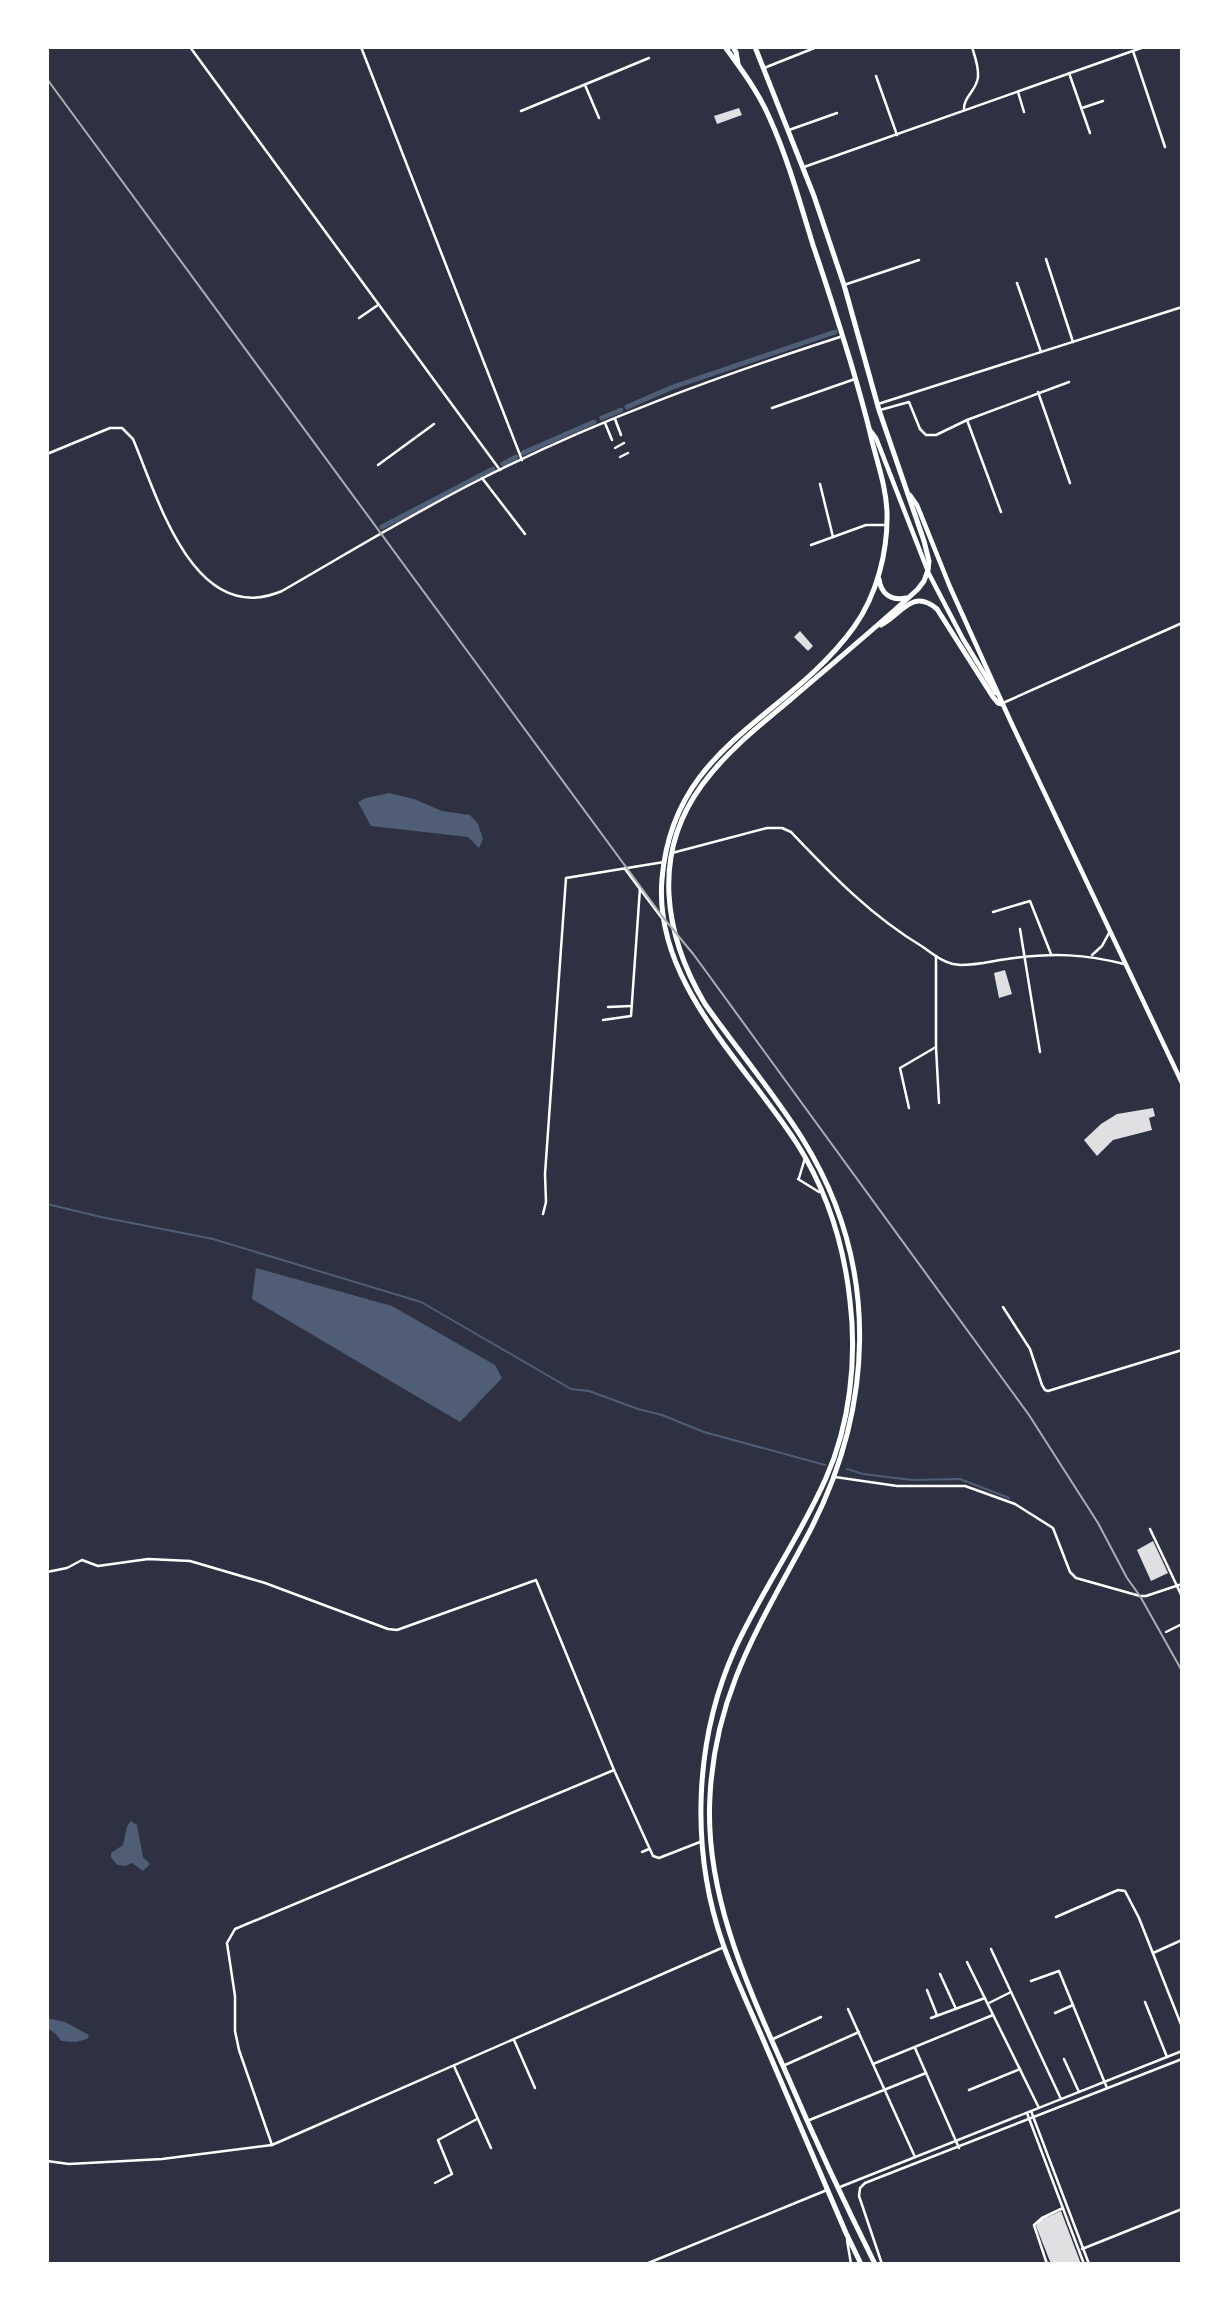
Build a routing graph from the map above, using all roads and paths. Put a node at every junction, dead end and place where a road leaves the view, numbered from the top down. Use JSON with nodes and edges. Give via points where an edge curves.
{"nodes":[{"id":1,"x":190,"y":47,"type":"edge"},
{"id":2,"x":361,"y":47,"type":"edge"},
{"id":3,"x":725,"y":47,"type":"edge"},
{"id":4,"x":733,"y":47,"type":"edge"},
{"id":5,"x":755,"y":47,"type":"edge"},
{"id":6,"x":817,"y":47,"type":"edge"},
{"id":7,"x":972,"y":47,"type":"edge"},
{"id":8,"x":1144,"y":47,"type":"edge"},
{"id":9,"x":1133,"y":51,"type":"junction"},
{"id":10,"x":649,"y":58,"type":"dead end"},
{"id":11,"x":738,"y":65,"type":"junction"},
{"id":12,"x":764,"y":68,"type":"junction"},
{"id":13,"x":1069,"y":73,"type":"junction"},
{"id":14,"x":876,"y":76,"type":"dead end"},
{"id":15,"x":585,"y":85,"type":"junction"},
{"id":16,"x":1018,"y":91,"type":"junction"},
{"id":17,"x":1103,"y":101,"type":"dead end"},
{"id":18,"x":1082,"y":108,"type":"junction"},
{"id":19,"x":964,"y":110,"type":"junction"},
{"id":20,"x":521,"y":111,"type":"dead end"},
{"id":21,"x":1024,"y":112,"type":"dead end"},
{"id":22,"x":837,"y":113,"type":"dead end"},
{"id":23,"x":599,"y":118,"type":"dead end"},
{"id":24,"x":789,"y":130,"type":"junction"},
{"id":25,"x":1090,"y":133,"type":"dead end"},
{"id":26,"x":897,"y":135,"type":"junction"},
{"id":27,"x":1166,"y":148,"type":"dead end"},
{"id":28,"x":803,"y":167,"type":"junction"},
{"id":29,"x":1046,"y":258,"type":"dead end"},
{"id":30,"x":919,"y":260,"type":"dead end"},
{"id":31,"x":1017,"y":283,"type":"dead end"},
{"id":32,"x":844,"y":285,"type":"junction"},
{"id":33,"x":378,"y":305,"type":"junction"},
{"id":34,"x":1182,"y":307,"type":"edge"},
{"id":35,"x":359,"y":318,"type":"dead end"},
{"id":36,"x":843,"y":336,"type":"junction"},
{"id":37,"x":1073,"y":342,"type":"junction"},
{"id":38,"x":1041,"y":352,"type":"junction"},
{"id":39,"x":856,"y":379,"type":"junction"},
{"id":40,"x":1069,"y":382,"type":"dead end"},
{"id":41,"x":1038,"y":392,"type":"junction"},
{"id":42,"x":878,"y":407,"type":"junction"},
{"id":43,"x":772,"y":408,"type":"dead end"},
{"id":44,"x":615,"y":419,"type":"junction"},
{"id":45,"x":967,"y":420,"type":"junction"},
{"id":46,"x":605,"y":423,"type":"junction"},
{"id":47,"x":434,"y":424,"type":"dead end"},
{"id":48,"x":620,"y":430,"type":"junction"},
{"id":49,"x":870,"y":430,"type":"junction"},
{"id":50,"x":610,"y":435,"type":"junction"},
{"id":51,"x":621,"y":435,"type":"dead end"},
{"id":52,"x":612,"y":440,"type":"dead end"},
{"id":53,"x":624,"y":443,"type":"dead end"},
{"id":54,"x":615,"y":448,"type":"dead end"},
{"id":55,"x":628,"y":453,"type":"dead end"},
{"id":56,"x":47,"y":454,"type":"edge"},
{"id":57,"x":620,"y":457,"type":"dead end"},
{"id":58,"x":522,"y":460,"type":"junction"},
{"id":59,"x":378,"y":465,"type":"dead end"},
{"id":60,"x":500,"y":470,"type":"junction"},
{"id":61,"x":482,"y":478,"type":"junction"},
{"id":62,"x":1070,"y":483,"type":"dead end"},
{"id":63,"x":820,"y":484,"type":"dead end"},
{"id":64,"x":909,"y":494,"type":"junction"},
{"id":65,"x":1001,"y":512,"type":"dead end"},
{"id":66,"x":887,"y":525,"type":"junction"},
{"id":67,"x":526,"y":534,"type":"dead end"},
{"id":68,"x":833,"y":537,"type":"junction"},
{"id":69,"x":811,"y":545,"type":"dead end"},
{"id":70,"x":879,"y":572,"type":"junction"},
{"id":71,"x":912,"y":595,"type":"junction"},
{"id":72,"x":1182,"y":623,"type":"edge"},
{"id":73,"x":872,"y":629,"type":"junction"},
{"id":74,"x":1004,"y":705,"type":"junction"},
{"id":75,"x":672,"y":853,"type":"junction"},
{"id":76,"x":664,"y":862,"type":"junction"},
{"id":77,"x":625,"y":869,"type":"junction"},
{"id":78,"x":640,"y":888,"type":"junction"},
{"id":79,"x":993,"y":912,"type":"dead end"},
{"id":80,"x":663,"y":919,"type":"junction"},
{"id":81,"x":1020,"y":929,"type":"dead end"},
{"id":82,"x":1109,"y":933,"type":"junction"},
{"id":83,"x":1051,"y":954,"type":"junction"},
{"id":84,"x":936,"y":956,"type":"junction"},
{"id":85,"x":1092,"y":956,"type":"junction"},
{"id":86,"x":1024,"y":957,"type":"junction"},
{"id":87,"x":1124,"y":964,"type":"junction"},
{"id":88,"x":631,"y":1006,"type":"junction"},
{"id":89,"x":608,"y":1007,"type":"dead end"},
{"id":90,"x":603,"y":1020,"type":"dead end"},
{"id":91,"x":936,"y":1047,"type":"junction"},
{"id":92,"x":1040,"y":1052,"type":"dead end"},
{"id":93,"x":1182,"y":1083,"type":"edge"},
{"id":94,"x":939,"y":1102,"type":"dead end"},
{"id":95,"x":909,"y":1108,"type":"dead end"},
{"id":96,"x":805,"y":1158,"type":"junction"},
{"id":97,"x":823,"y":1194,"type":"junction"},
{"id":98,"x":543,"y":1214,"type":"dead end"},
{"id":99,"x":1003,"y":1307,"type":"dead end"},
{"id":100,"x":1182,"y":1350,"type":"edge"},
{"id":101,"x":834,"y":1473,"type":"junction"},
{"id":102,"x":1150,"y":1529,"type":"dead end"},
{"id":103,"x":47,"y":1572,"type":"edge"},
{"id":104,"x":1182,"y":1584,"type":"edge"},
{"id":105,"x":1177,"y":1586,"type":"junction"},
{"id":106,"x":1182,"y":1597,"type":"edge"},
{"id":107,"x":1182,"y":1624,"type":"edge"},
{"id":108,"x":1166,"y":1632,"type":"dead end"},
{"id":109,"x":614,"y":1770,"type":"junction"},
{"id":110,"x":702,"y":1841,"type":"junction"},
{"id":111,"x":649,"y":1849,"type":"junction"},
{"id":112,"x":642,"y":1852,"type":"dead end"},
{"id":113,"x":1056,"y":1917,"type":"dead end"},
{"id":114,"x":1182,"y":1940,"type":"edge"},
{"id":115,"x":724,"y":1947,"type":"junction"},
{"id":116,"x":991,"y":1950,"type":"dead end"},
{"id":117,"x":1152,"y":1954,"type":"junction"},
{"id":118,"x":967,"y":1962,"type":"dead end"},
{"id":119,"x":940,"y":1974,"type":"dead end"},
{"id":120,"x":1031,"y":1981,"type":"dead end"},
{"id":121,"x":927,"y":1990,"type":"dead end"},
{"id":122,"x":1011,"y":1992,"type":"junction"},
{"id":123,"x":985,"y":1998,"type":"junction"},
{"id":124,"x":1145,"y":2002,"type":"dead end"},
{"id":125,"x":987,"y":2003,"type":"junction"},
{"id":126,"x":1073,"y":2005,"type":"junction"},
{"id":127,"x":848,"y":2009,"type":"dead end"},
{"id":128,"x":956,"y":2009,"type":"junction"},
{"id":129,"x":1055,"y":2013,"type":"dead end"},
{"id":130,"x":937,"y":2015,"type":"junction"},
{"id":131,"x":993,"y":2015,"type":"junction"},
{"id":132,"x":821,"y":2017,"type":"dead end"},
{"id":133,"x":931,"y":2018,"type":"dead end"},
{"id":134,"x":1182,"y":2027,"type":"edge"},
{"id":135,"x":859,"y":2032,"type":"junction"},
{"id":136,"x":514,"y":2039,"type":"junction"},
{"id":137,"x":771,"y":2040,"type":"junction"},
{"id":138,"x":915,"y":2047,"type":"junction"},
{"id":139,"x":1182,"y":2051,"type":"edge"},
{"id":140,"x":1167,"y":2057,"type":"junction"},
{"id":141,"x":1064,"y":2059,"type":"dead end"},
{"id":142,"x":1182,"y":2059,"type":"edge"},
{"id":143,"x":873,"y":2064,"type":"junction"},
{"id":144,"x":454,"y":2066,"type":"junction"},
{"id":145,"x":783,"y":2066,"type":"junction"},
{"id":146,"x":1020,"y":2069,"type":"junction"},
{"id":147,"x":926,"y":2073,"type":"junction"},
{"id":148,"x":1104,"y":2081,"type":"junction"},
{"id":149,"x":535,"y":2088,"type":"dead end"},
{"id":150,"x":1107,"y":2088,"type":"junction"},
{"id":151,"x":884,"y":2089,"type":"junction"},
{"id":152,"x":969,"y":2090,"type":"dead end"},
{"id":153,"x":1079,"y":2092,"type":"junction"},
{"id":154,"x":1061,"y":2099,"type":"junction"},
{"id":155,"x":1039,"y":2108,"type":"junction"},
{"id":156,"x":1029,"y":2112,"type":"junction"},
{"id":157,"x":477,"y":2119,"type":"junction"},
{"id":158,"x":1032,"y":2119,"type":"junction"},
{"id":159,"x":807,"y":2121,"type":"junction"},
{"id":160,"x":956,"y":2141,"type":"junction"},
{"id":161,"x":272,"y":2145,"type":"junction"},
{"id":162,"x":491,"y":2148,"type":"dead end"},
{"id":163,"x":959,"y":2148,"type":"junction"},
{"id":164,"x":915,"y":2157,"type":"junction"},
{"id":165,"x":47,"y":2161,"type":"edge"},
{"id":166,"x":435,"y":2183,"type":"dead end"},
{"id":167,"x":837,"y":2189,"type":"junction"},
{"id":168,"x":827,"y":2190,"type":"junction"},
{"id":169,"x":1063,"y":2208,"type":"junction"},
{"id":170,"x":1182,"y":2209,"type":"edge"},
{"id":171,"x":846,"y":2233,"type":"junction"},
{"id":172,"x":1081,"y":2250,"type":"junction"},
{"id":173,"x":646,"y":2264,"type":"edge"},
{"id":174,"x":851,"y":2264,"type":"edge"},
{"id":175,"x":861,"y":2264,"type":"edge"},
{"id":176,"x":875,"y":2264,"type":"edge"},
{"id":177,"x":882,"y":2264,"type":"edge"},
{"id":178,"x":1047,"y":2264,"type":"edge"},
{"id":179,"x":1084,"y":2264,"type":"edge"},
{"id":180,"x":1089,"y":2264,"type":"edge"}],
"edges":[{"from":1,"to":33,"type":"street"},
{"from":2,"to":58,"type":"street"},
{"from":3,"to":11,"type":"highway"},
{"from":4,"to":11,"type":"highway"},
{"from":5,"to":12,"type":"highway"},
{"from":6,"to":12,"type":"street"},
{"from":7,"to":19,"type":"street","via":[[978,78]]},
{"from":8,"to":9,"type":"street"},
{"from":9,"to":13,"type":"street"},
{"from":9,"to":27,"type":"street"},
{"from":10,"to":15,"type":"street"},
{"from":11,"to":36,"type":"highway","via":[[774,130]]},
{"from":12,"to":24,"type":"highway"},
{"from":13,"to":16,"type":"street"},
{"from":13,"to":18,"type":"street"},
{"from":14,"to":26,"type":"street"},
{"from":15,"to":20,"type":"street"},
{"from":15,"to":23,"type":"street"},
{"from":16,"to":19,"type":"street"},
{"from":16,"to":21,"type":"street"},
{"from":17,"to":18,"type":"street"},
{"from":18,"to":25,"type":"street"},
{"from":19,"to":26,"type":"street"},
{"from":22,"to":24,"type":"street"},
{"from":24,"to":28,"type":"highway"},
{"from":26,"to":28,"type":"street"},
{"from":28,"to":32,"type":"highway"},
{"from":29,"to":37,"type":"street"},
{"from":30,"to":32,"type":"street"},
{"from":31,"to":38,"type":"street"},
{"from":32,"to":42,"type":"highway"},
{"from":33,"to":35,"type":"street"},
{"from":33,"to":60,"type":"street"},
{"from":34,"to":37,"type":"street"},
{"from":36,"to":39,"type":"highway"},
{"from":36,"to":44,"type":"street","via":[[673,394]]},
{"from":37,"to":38,"type":"street"},
{"from":38,"to":42,"type":"street"},
{"from":39,"to":43,"type":"street"},
{"from":39,"to":49,"type":"highway"},
{"from":40,"to":41,"type":"street"},
{"from":41,"to":45,"type":"street"},
{"from":41,"to":62,"type":"street"},
{"from":42,"to":45,"type":"street","via":[[909,402],[926,435]]},
{"from":42,"to":64,"type":"highway"},
{"from":44,"to":46,"type":"street"},
{"from":44,"to":48,"type":"street"},
{"from":45,"to":65,"type":"street"},
{"from":46,"to":50,"type":"street"},
{"from":46,"to":58,"type":"street"},
{"from":47,"to":59,"type":"street"},
{"from":48,"to":50,"type":"street"},
{"from":48,"to":51,"type":"street"},
{"from":49,"to":66,"type":"highway","via":[[883,481]]},
{"from":49,"to":74,"type":"main road","via":[[945,607]]},
{"from":50,"to":52,"type":"street"},
{"from":53,"to":54,"type":"street"},
{"from":55,"to":57,"type":"street"},
{"from":56,"to":61,"type":"street","via":[[110,428],[128,432],[187,558],[205,578],[248,599],[282,591]]},
{"from":58,"to":60,"type":"street"},
{"from":60,"to":61,"type":"street"},
{"from":61,"to":67,"type":"street"},
{"from":63,"to":68,"type":"street"},
{"from":64,"to":71,"type":"highway","via":[[929,561],[925,581]]},
{"from":64,"to":74,"type":"main road"},
{"from":66,"to":68,"type":"street","via":[[866,526]]},
{"from":66,"to":70,"type":"highway"},
{"from":68,"to":69,"type":"street"},
{"from":70,"to":71,"type":"highway","via":[[878,581],[887,596],[904,599]]},
{"from":70,"to":76,"type":"highway","via":[[864,610],[840,644],[720,753],[693,786],[673,825]]},
{"from":71,"to":73,"type":"highway"},
{"from":72,"to":74,"type":"street"},
{"from":73,"to":74,"type":"highway","via":[[910,603],[930,603],[993,697]]},
{"from":73,"to":75,"type":"highway","via":[[720,763],[693,800]]},
{"from":74,"to":82,"type":"main road"},
{"from":75,"to":84,"type":"street","via":[[767,828],[787,830],[886,924]]},
{"from":75,"to":101,"type":"highway","via":[[669,911],[685,967],[705,1004],[801,1137],[841,1224],[853,1269],[860,1327],[856,1394]]},
{"from":76,"to":77,"type":"street"},
{"from":76,"to":80,"type":"highway"},
{"from":77,"to":78,"type":"street"},
{"from":77,"to":98,"type":"street","via":[[566,878]]},
{"from":78,"to":80,"type":"street"},
{"from":78,"to":88,"type":"street"},
{"from":79,"to":83,"type":"street","via":[[1030,901]]},
{"from":80,"to":96,"type":"highway","via":[[678,969],[695,1000]]},
{"from":81,"to":86,"type":"street"},
{"from":82,"to":85,"type":"street"},
{"from":82,"to":87,"type":"main road"},
{"from":83,"to":85,"type":"street"},
{"from":83,"to":86,"type":"street"},
{"from":84,"to":86,"type":"street","via":[[962,965]]},
{"from":84,"to":91,"type":"street"},
{"from":85,"to":87,"type":"street"},
{"from":86,"to":92,"type":"street"},
{"from":87,"to":93,"type":"main road"},
{"from":88,"to":89,"type":"street"},
{"from":88,"to":90,"type":"street","via":[[630,1018]]},
{"from":91,"to":94,"type":"street"},
{"from":91,"to":95,"type":"street","via":[[900,1068]]},
{"from":96,"to":97,"type":"highway"},
{"from":96,"to":97,"type":"street","via":[[797,1180]]},
{"from":97,"to":101,"type":"highway","via":[[847,1276],[853,1328],[850,1391]]},
{"from":99,"to":100,"type":"street","via":[[1030,1349],[1048,1391]]},
{"from":101,"to":105,"type":"street","via":[[897,1486],[965,1486],[1016,1504],[1053,1528],[1076,1578],[1140,1596]]},
{"from":101,"to":110,"type":"highway","via":[[734,1651],[721,1687],[704,1763]]},
{"from":101,"to":137,"type":"highway","via":[[817,1518],[737,1670],[712,1763],[709,1821],[718,1893]]},
{"from":102,"to":105,"type":"street"},
{"from":103,"to":109,"type":"street","via":[[82,1560],[98,1566],[148,1559],[190,1561],[394,1630],[536,1580]]},
{"from":104,"to":105,"type":"street"},
{"from":105,"to":106,"type":"street"},
{"from":107,"to":108,"type":"street"},
{"from":109,"to":111,"type":"street"},
{"from":109,"to":161,"type":"street","via":[[235,1929],[227,1942],[235,2031]]},
{"from":110,"to":111,"type":"street","via":[[659,1858]]},
{"from":110,"to":115,"type":"highway"},
{"from":111,"to":112,"type":"street"},
{"from":113,"to":117,"type":"street","via":[[1121,1889],[1139,1918]]},
{"from":114,"to":117,"type":"street"},
{"from":115,"to":136,"type":"street"},
{"from":115,"to":168,"type":"highway"},
{"from":116,"to":122,"type":"street"},
{"from":117,"to":134,"type":"street"},
{"from":118,"to":123,"type":"street"},
{"from":119,"to":128,"type":"street"},
{"from":120,"to":126,"type":"street","via":[[1059,1971]]},
{"from":121,"to":130,"type":"street"},
{"from":122,"to":125,"type":"street"},
{"from":122,"to":154,"type":"street"},
{"from":123,"to":125,"type":"street"},
{"from":123,"to":128,"type":"street"},
{"from":124,"to":140,"type":"street"},
{"from":125,"to":131,"type":"street"},
{"from":126,"to":129,"type":"street"},
{"from":126,"to":148,"type":"street"},
{"from":127,"to":135,"type":"street"},
{"from":128,"to":130,"type":"street"},
{"from":130,"to":133,"type":"street"},
{"from":131,"to":138,"type":"street"},
{"from":131,"to":146,"type":"street"},
{"from":132,"to":137,"type":"street"},
{"from":135,"to":143,"type":"street"},
{"from":135,"to":145,"type":"street"},
{"from":136,"to":144,"type":"street"},
{"from":136,"to":149,"type":"street"},
{"from":137,"to":145,"type":"highway"},
{"from":138,"to":143,"type":"street"},
{"from":138,"to":147,"type":"street"},
{"from":139,"to":140,"type":"street"},
{"from":140,"to":148,"type":"street"},
{"from":141,"to":153,"type":"street"},
{"from":142,"to":150,"type":"street"},
{"from":143,"to":151,"type":"street"},
{"from":144,"to":157,"type":"street"},
{"from":144,"to":161,"type":"street"},
{"from":145,"to":159,"type":"highway"},
{"from":146,"to":152,"type":"street"},
{"from":146,"to":155,"type":"street"},
{"from":147,"to":151,"type":"street"},
{"from":147,"to":160,"type":"street"},
{"from":148,"to":150,"type":"street"},
{"from":148,"to":153,"type":"street"},
{"from":150,"to":158,"type":"street"},
{"from":151,"to":159,"type":"street"},
{"from":151,"to":164,"type":"street"},
{"from":153,"to":154,"type":"street"},
{"from":154,"to":155,"type":"street"},
{"from":155,"to":156,"type":"street"},
{"from":156,"to":158,"type":"street"},
{"from":156,"to":160,"type":"street"},
{"from":157,"to":162,"type":"street"},
{"from":157,"to":166,"type":"street","via":[[439,2140],[452,2174]]},
{"from":158,"to":163,"type":"street"},
{"from":158,"to":169,"type":"street"},
{"from":158,"to":172,"type":"street"},
{"from":159,"to":167,"type":"highway"},
{"from":160,"to":163,"type":"street"},
{"from":160,"to":164,"type":"street"},
{"from":161,"to":165,"type":"street","via":[[162,2159]]},
{"from":163,"to":177,"type":"street","via":[[860,2188]]},
{"from":164,"to":167,"type":"street"},
{"from":167,"to":176,"type":"highway"},
{"from":168,"to":171,"type":"highway"},
{"from":168,"to":173,"type":"street"},
{"from":169,"to":172,"type":"street"},
{"from":169,"to":178,"type":"street","via":[[1034,2225]]},
{"from":170,"to":172,"type":"street"},
{"from":171,"to":174,"type":"street"},
{"from":171,"to":175,"type":"highway"},
{"from":172,"to":179,"type":"street"},
{"from":172,"to":180,"type":"street"}]}
